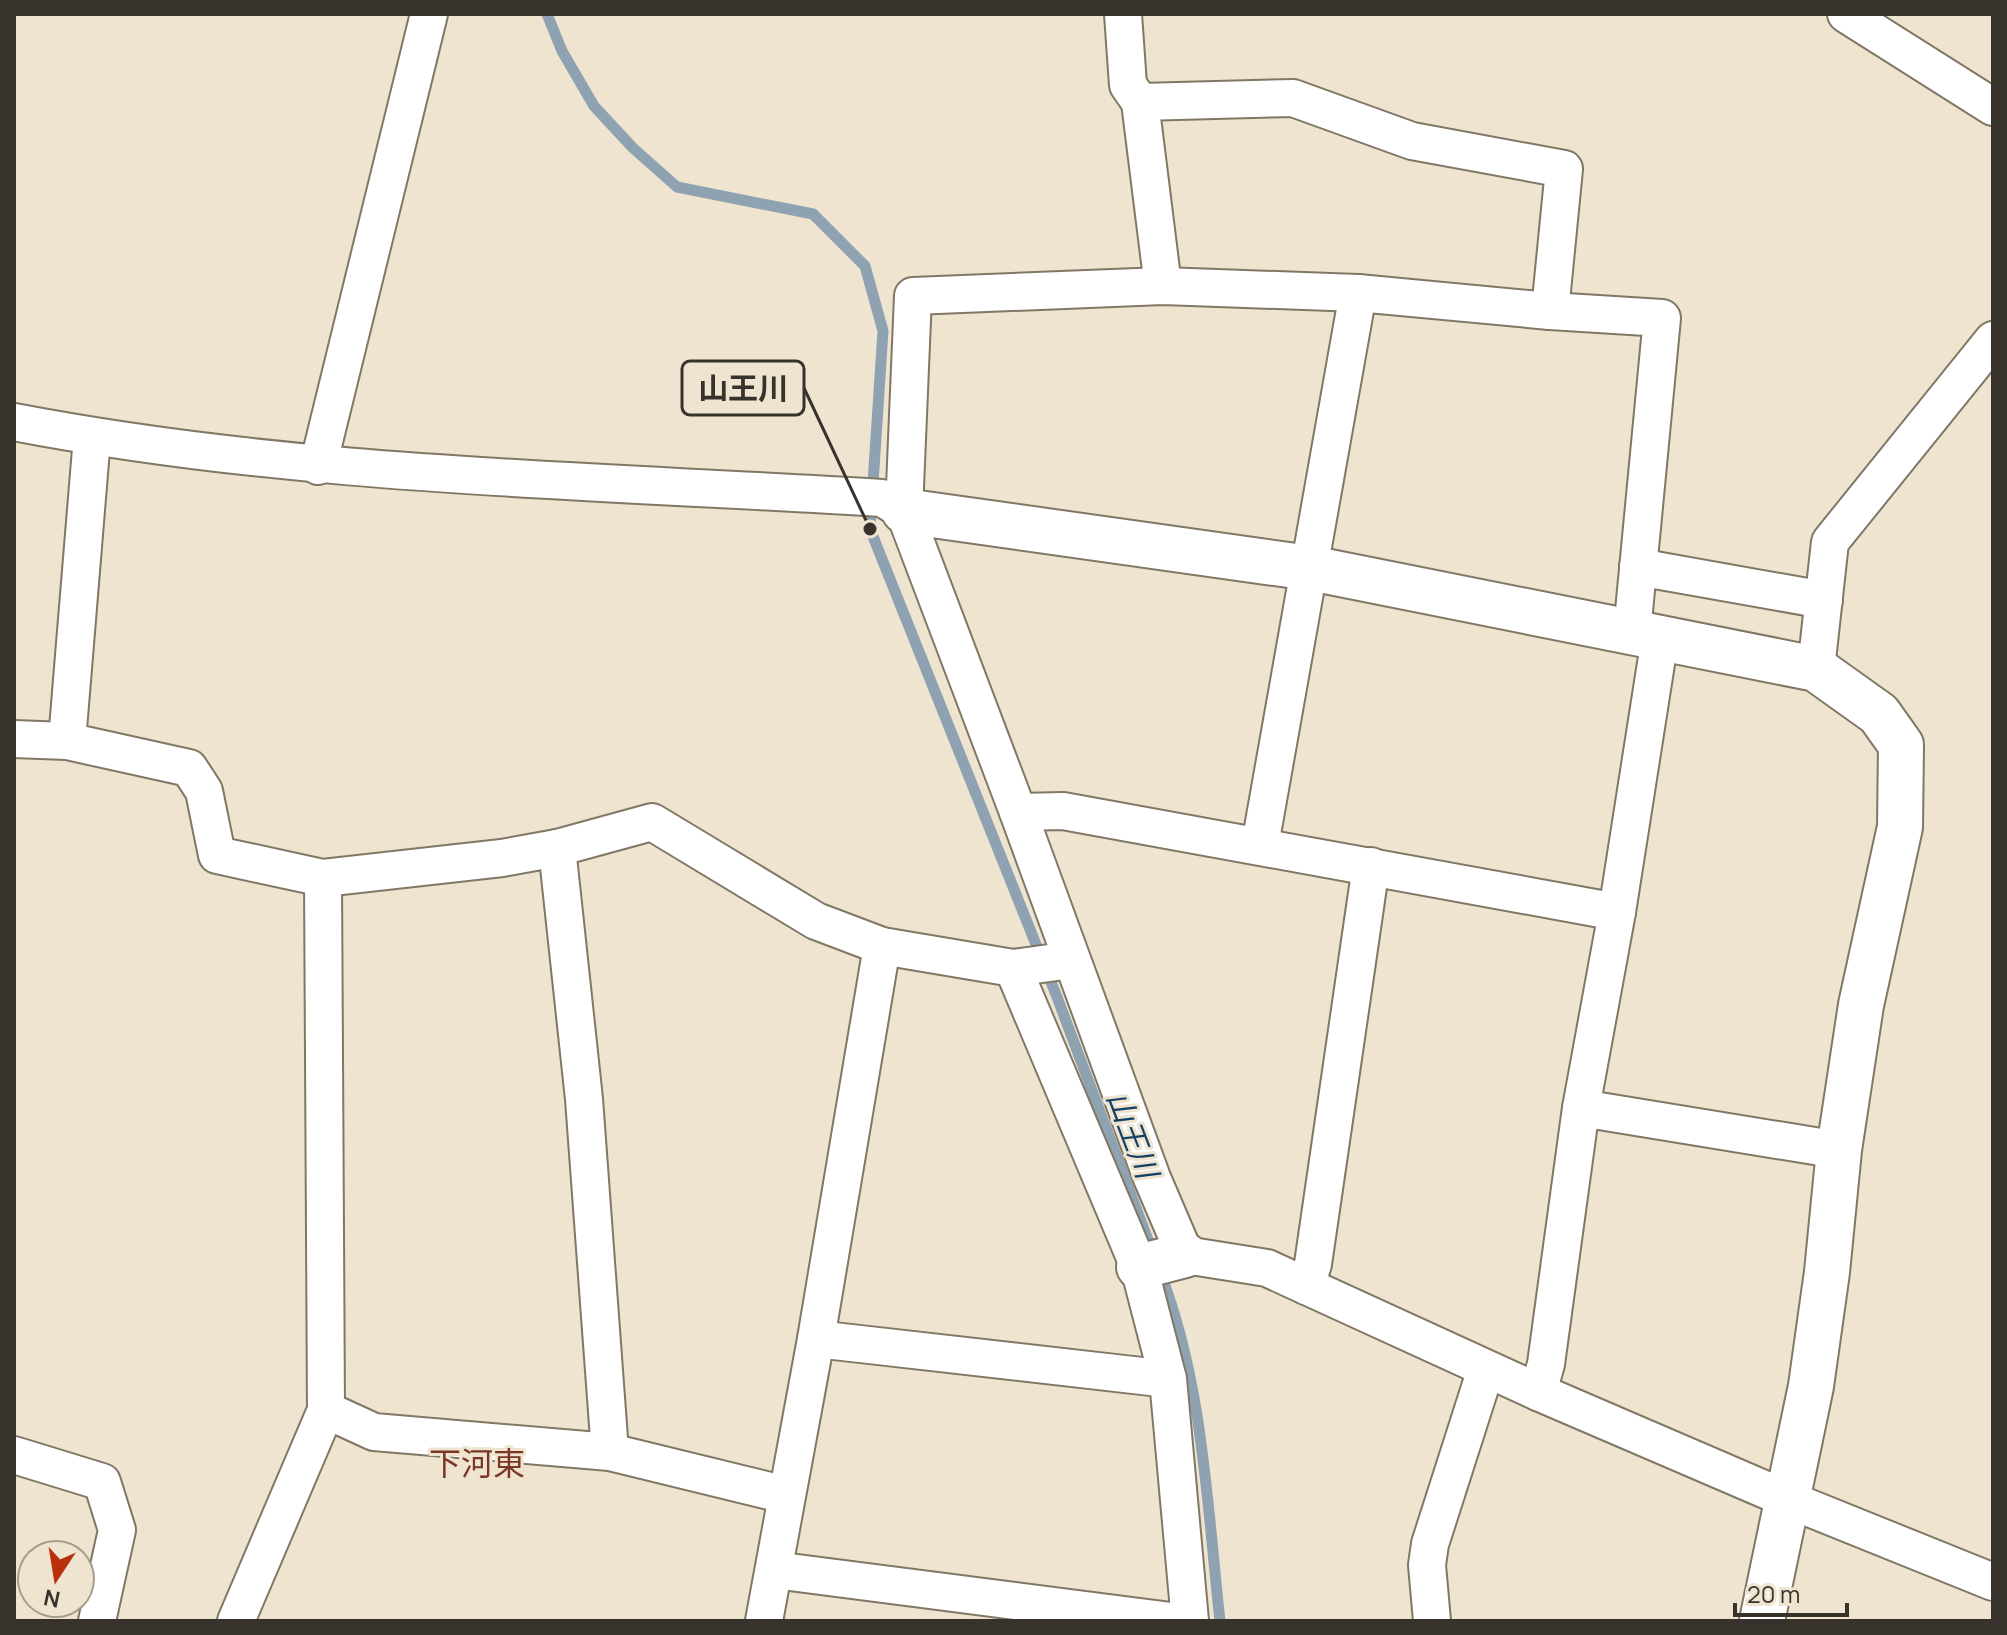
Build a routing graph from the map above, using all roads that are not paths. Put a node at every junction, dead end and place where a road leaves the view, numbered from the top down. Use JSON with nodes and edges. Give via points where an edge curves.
{"nodes":[{"id":1,"x":429,"y":14,"type":"edge"},
{"id":2,"x":1123,"y":14,"type":"edge"},
{"id":3,"x":1846,"y":14,"type":"edge"},
{"id":4,"x":1140,"y":102,"type":"junction"},
{"id":5,"x":1993,"y":107,"type":"edge"},
{"id":6,"x":1163,"y":286,"type":"junction"},
{"id":7,"x":1358,"y":293,"type":"junction"},
{"id":8,"x":1550,"y":311,"type":"junction"},
{"id":9,"x":1993,"y":340,"type":"edge"},
{"id":10,"x":14,"y":422,"type":"edge"},
{"id":11,"x":92,"y":437,"type":"junction"},
{"id":12,"x":318,"y":466,"type":"junction"},
{"id":13,"x":893,"y":505,"type":"junction"},
{"id":14,"x":1638,"y":567,"type":"junction"},
{"id":15,"x":1310,"y":568,"type":"junction"},
{"id":16,"x":1824,"y":600,"type":"junction"},
{"id":17,"x":1646,"y":635,"type":"junction"},
{"id":18,"x":1816,"y":669,"type":"junction"},
{"id":19,"x":14,"y":739,"type":"edge"},
{"id":20,"x":67,"y":741,"type":"junction"},
{"id":21,"x":1018,"y":812,"type":"junction"},
{"id":22,"x":1260,"y":845,"type":"junction"},
{"id":23,"x":557,"y":848,"type":"junction"},
{"id":24,"x":1371,"y":866,"type":"junction"},
{"id":25,"x":323,"y":878,"type":"junction"},
{"id":26,"x":1617,"y":912,"type":"junction"},
{"id":27,"x":882,"y":946,"type":"junction"},
{"id":28,"x":1043,"y":964,"type":"junction"},
{"id":29,"x":1581,"y":1108,"type":"junction"},
{"id":30,"x":1839,"y":1150,"type":"junction"},
{"id":31,"x":1162,"y":1261,"type":"junction"},
{"id":32,"x":1306,"y":1286,"type":"junction"},
{"id":33,"x":816,"y":1339,"type":"junction"},
{"id":34,"x":1486,"y":1369,"type":"junction"},
{"id":35,"x":1168,"y":1379,"type":"junction"},
{"id":36,"x":1538,"y":1392,"type":"junction"},
{"id":37,"x":326,"y":1410,"type":"junction"},
{"id":38,"x":610,"y":1452,"type":"junction"},
{"id":39,"x":14,"y":1455,"type":"edge"},
{"id":40,"x":786,"y":1495,"type":"junction"},
{"id":41,"x":1787,"y":1499,"type":"junction"},
{"id":42,"x":774,"y":1570,"type":"junction"},
{"id":43,"x":1993,"y":1582,"type":"edge"},
{"id":44,"x":97,"y":1621,"type":"edge"},
{"id":45,"x":236,"y":1621,"type":"edge"},
{"id":46,"x":764,"y":1621,"type":"edge"},
{"id":47,"x":1171,"y":1621,"type":"edge"},
{"id":48,"x":1190,"y":1621,"type":"edge"},
{"id":49,"x":1432,"y":1621,"type":"edge"},
{"id":50,"x":1762,"y":1621,"type":"edge"}],
"edges":[{"from":1,"to":12,"type":"street"},
{"from":2,"to":4,"type":"street","via":[[1128,85]]},
{"from":3,"to":5,"type":"street"},
{"from":4,"to":6,"type":"street"},
{"from":4,"to":8,"type":"street","via":[[1293,98],[1412,141],[1564,169]]},
{"from":6,"to":7,"type":"street"},
{"from":6,"to":13,"type":"street","via":[[913,296]]},
{"from":7,"to":8,"type":"street"},
{"from":7,"to":15,"type":"street"},
{"from":8,"to":14,"type":"street","via":[[1662,318]]},
{"from":9,"to":16,"type":"street","via":[[1830,542]]},
{"from":10,"to":11,"type":"street"},
{"from":11,"to":12,"type":"street"},
{"from":11,"to":20,"type":"street"},
{"from":12,"to":13,"type":"street","via":[[844,496]]},
{"from":13,"to":15,"type":"street"},
{"from":13,"to":21,"type":"street"},
{"from":14,"to":16,"type":"street"},
{"from":14,"to":17,"type":"street"},
{"from":15,"to":17,"type":"street"},
{"from":15,"to":22,"type":"street"},
{"from":16,"to":18,"type":"street"},
{"from":17,"to":18,"type":"street"},
{"from":17,"to":26,"type":"street"},
{"from":18,"to":30,"type":"street","via":[[1879,714],[1901,745],[1900,827],[1861,1005]]},
{"from":19,"to":20,"type":"street"},
{"from":20,"to":25,"type":"street","via":[[189,768],[204,791],[217,855]]},
{"from":21,"to":22,"type":"street","via":[[1063,811]]},
{"from":21,"to":28,"type":"street"},
{"from":22,"to":24,"type":"street"},
{"from":23,"to":25,"type":"street"},
{"from":23,"to":27,"type":"street","via":[[652,822],[816,921]]},
{"from":23,"to":38,"type":"street","via":[[584,1099]]},
{"from":24,"to":26,"type":"street"},
{"from":24,"to":32,"type":"street"},
{"from":25,"to":37,"type":"street"},
{"from":26,"to":29,"type":"street"},
{"from":27,"to":28,"type":"street"},
{"from":27,"to":33,"type":"street"},
{"from":28,"to":31,"type":"street"},
{"from":28,"to":31,"type":"street","via":[[1152,1178]]},
{"from":29,"to":30,"type":"street"},
{"from":29,"to":36,"type":"street"},
{"from":30,"to":41,"type":"street","via":[[1811,1386]]},
{"from":31,"to":32,"type":"street","via":[[1267,1268]]},
{"from":31,"to":35,"type":"street"},
{"from":32,"to":34,"type":"street"},
{"from":33,"to":35,"type":"street"},
{"from":33,"to":40,"type":"street"},
{"from":34,"to":36,"type":"street"},
{"from":34,"to":49,"type":"street","via":[[1430,1544]]},
{"from":35,"to":48,"type":"street"},
{"from":36,"to":41,"type":"street"},
{"from":37,"to":38,"type":"street","via":[[374,1432]]},
{"from":37,"to":45,"type":"street"},
{"from":38,"to":40,"type":"street"},
{"from":39,"to":44,"type":"street","via":[[102,1482],[117,1530]]},
{"from":40,"to":42,"type":"street"},
{"from":41,"to":43,"type":"street"},
{"from":41,"to":50,"type":"street"},
{"from":42,"to":46,"type":"street"},
{"from":42,"to":47,"type":"street"}]}
